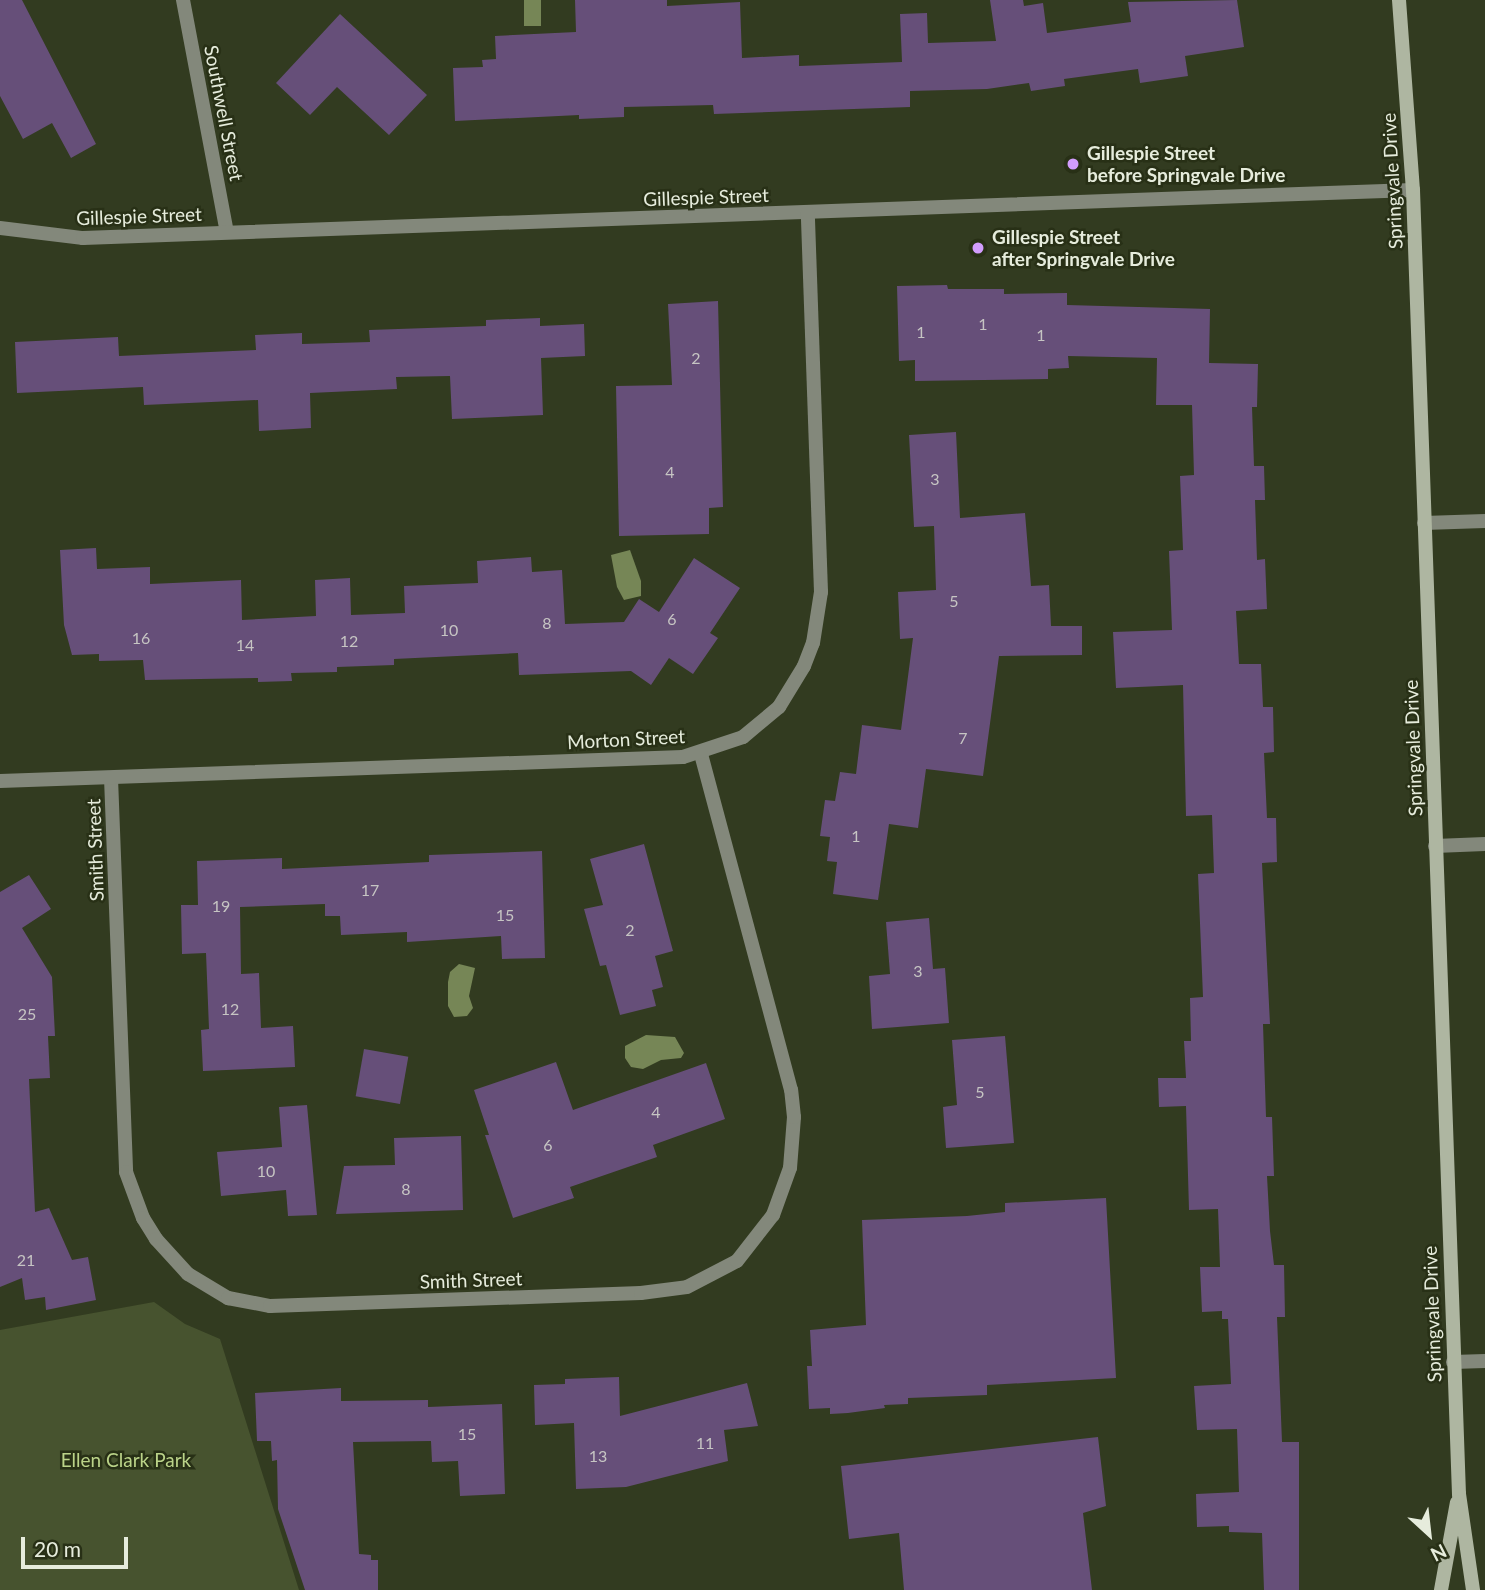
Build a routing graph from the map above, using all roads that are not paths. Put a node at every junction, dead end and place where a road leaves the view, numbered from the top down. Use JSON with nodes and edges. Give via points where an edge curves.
{"nodes":[{"id":1,"x":184,"y":0,"type":"edge"},
{"id":2,"x":1399,"y":0,"type":"edge"},
{"id":3,"x":1413,"y":190,"type":"junction"},
{"id":4,"x":808,"y":213,"type":"junction"},
{"id":5,"x":0,"y":228,"type":"edge"},
{"id":6,"x":227,"y":232,"type":"junction"},
{"id":7,"x":1485,"y":521,"type":"edge"},
{"id":8,"x":1424,"y":523,"type":"junction"},
{"id":9,"x":701,"y":754,"type":"junction"},
{"id":10,"x":111,"y":778,"type":"junction"},
{"id":11,"x":0,"y":781,"type":"edge"},
{"id":12,"x":1485,"y":844,"type":"edge"},
{"id":13,"x":1435,"y":846,"type":"junction"},
{"id":14,"x":1485,"y":1361,"type":"edge"},
{"id":15,"x":1453,"y":1362,"type":"junction"},
{"id":16,"x":1459,"y":1494,"type":"junction"},
{"id":17,"x":1441,"y":1590,"type":"edge"},
{"id":18,"x":1473,"y":1590,"type":"edge"}],
"edges":[{"from":1,"to":6,"type":"street","name":"Southwell Street"},
{"from":2,"to":3,"type":"main road","name":"Springvale Drive"},
{"from":3,"to":4,"type":"street","name":"Gillespie Street"},
{"from":3,"to":8,"type":"main road","name":"Springvale Drive"},
{"from":4,"to":6,"type":"street","name":"Gillespie Street"},
{"from":4,"to":9,"type":"street","name":"Morton Street","via":[[821,592],[813,643],[779,707],[743,737]]},
{"from":5,"to":6,"type":"street","name":"Gillespie Street","via":[[73,238]]},
{"from":7,"to":8,"type":"street"},
{"from":8,"to":13,"type":"main road","name":"Springvale Drive"},
{"from":9,"to":10,"type":"street","name":"Morton Street"},
{"from":9,"to":10,"type":"street","name":"Smith Street","via":[[791,1090],[790,1168],[773,1215],[737,1261],[687,1287],[641,1293],[270,1306],[228,1298],[188,1274],[150,1229],[126,1172]]},
{"from":10,"to":11,"type":"street","name":"Morton Street"},
{"from":12,"to":13,"type":"street"},
{"from":13,"to":15,"type":"main road","name":"Springvale Drive"},
{"from":14,"to":15,"type":"street"},
{"from":15,"to":16,"type":"main road","name":"Springvale Drive"},
{"from":16,"to":17,"type":"main road","name":"Springvale Drive"},
{"from":16,"to":18,"type":"main road","name":"Springvale Drive"}]}
